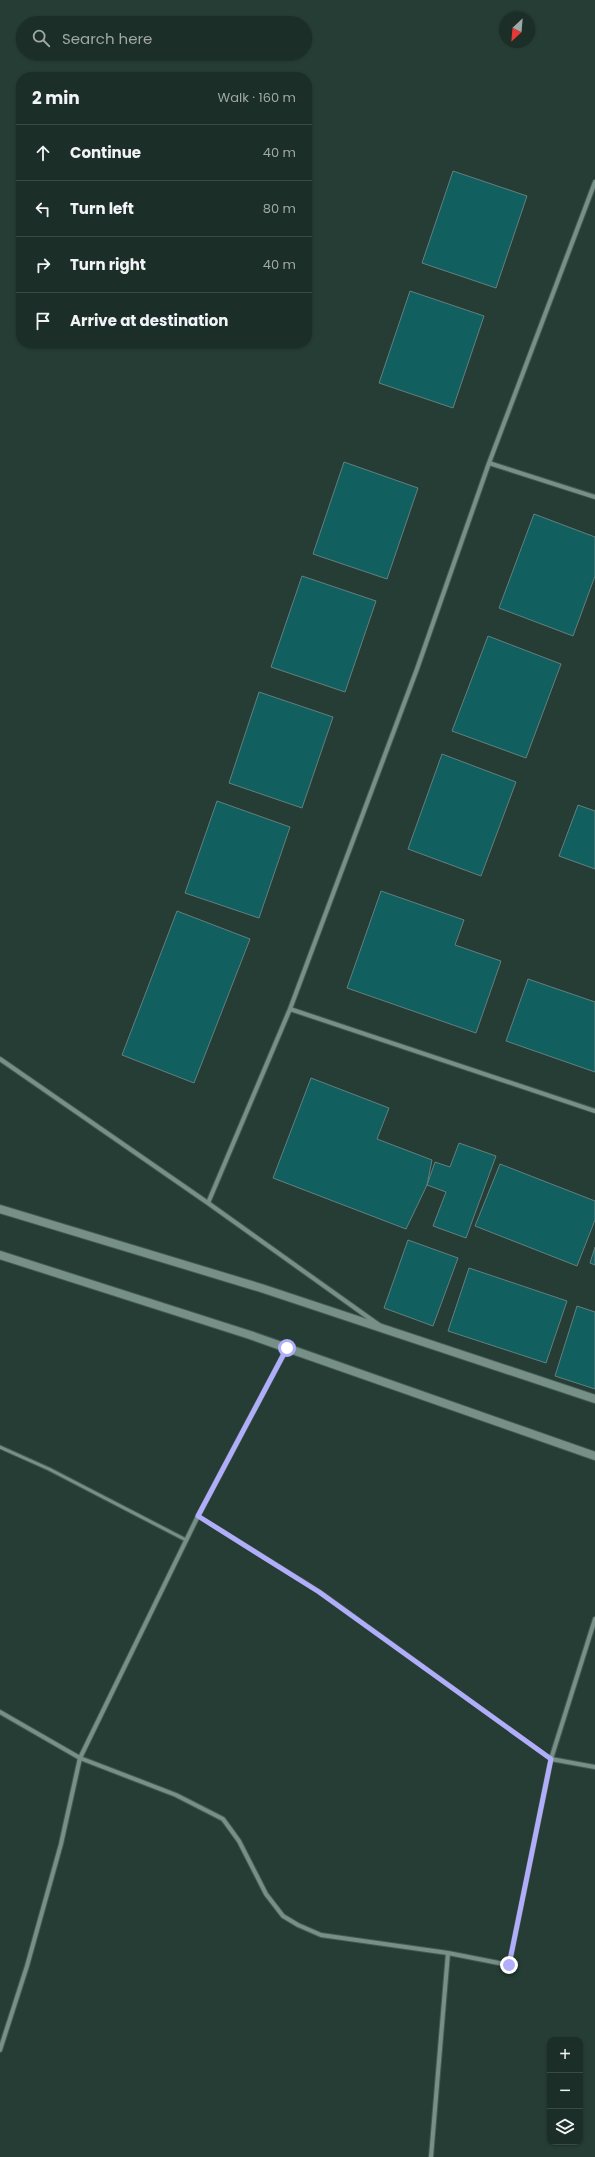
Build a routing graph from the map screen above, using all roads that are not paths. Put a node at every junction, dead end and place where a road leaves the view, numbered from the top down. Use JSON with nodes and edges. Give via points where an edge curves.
{"nodes":[{"id":1,"x":595,"y":182,"type":"edge"},
{"id":2,"x":489,"y":463,"type":"junction"},
{"id":3,"x":595,"y":497,"type":"edge"},
{"id":4,"x":290,"y":1009,"type":"junction"},
{"id":5,"x":0,"y":1059,"type":"edge"},
{"id":6,"x":595,"y":1111,"type":"edge"},
{"id":7,"x":208,"y":1203,"type":"junction"},
{"id":8,"x":0,"y":1209,"type":"edge"},
{"id":9,"x":0,"y":1255,"type":"edge"},
{"id":10,"x":386,"y":1330,"type":"junction"},
{"id":11,"x":287,"y":1348,"type":"junction"},
{"id":12,"x":595,"y":1399,"type":"edge"},
{"id":13,"x":0,"y":1447,"type":"edge"},
{"id":14,"x":595,"y":1456,"type":"edge"},
{"id":15,"x":198,"y":1516,"type":"junction"},
{"id":16,"x":186,"y":1540,"type":"junction"},
{"id":17,"x":595,"y":1618,"type":"edge"},
{"id":18,"x":0,"y":1712,"type":"edge"},
{"id":19,"x":80,"y":1758,"type":"junction"},
{"id":20,"x":551,"y":1759,"type":"junction"},
{"id":21,"x":595,"y":1767,"type":"edge"},
{"id":22,"x":448,"y":1953,"type":"junction"},
{"id":23,"x":0,"y":2050,"type":"edge"},
{"id":24,"x":432,"y":2157,"type":"edge"}],
"edges":[{"from":1,"to":2,"type":"street"},
{"from":2,"to":3,"type":"street"},
{"from":2,"to":4,"type":"street","via":[[417,669]]},
{"from":4,"to":6,"type":"street"},
{"from":4,"to":7,"type":"street"},
{"from":5,"to":7,"type":"street"},
{"from":7,"to":10,"type":"street"},
{"from":8,"to":10,"type":"main road","via":[[261,1288]]},
{"from":9,"to":11,"type":"main road"},
{"from":10,"to":12,"type":"main road"},
{"from":11,"to":14,"type":"main road"},
{"from":11,"to":15,"type":"street"},
{"from":13,"to":16,"type":"lane","via":[[49,1469]]},
{"from":15,"to":16,"type":"street"},
{"from":15,"to":20,"type":"lane","via":[[319,1592]]},
{"from":16,"to":19,"type":"street"},
{"from":17,"to":20,"type":"street"},
{"from":18,"to":19,"type":"street"},
{"from":19,"to":22,"type":"street","via":[[176,1796],[223,1819],[239,1841],[266,1894],[283,1916],[293,1922],[322,1935]]},
{"from":19,"to":23,"type":"street","via":[[61,1844],[27,1966]]},
{"from":20,"to":21,"type":"street"},
{"from":20,"to":22,"type":"street","via":[[509,1965]]},
{"from":22,"to":24,"type":"street"}]}
